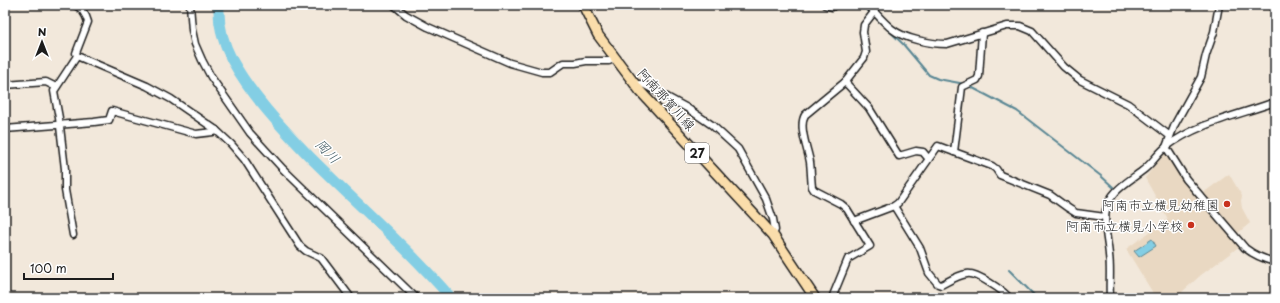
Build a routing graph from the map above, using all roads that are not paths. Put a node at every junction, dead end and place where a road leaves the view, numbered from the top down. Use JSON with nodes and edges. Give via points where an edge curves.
{"nodes":[{"id":1,"x":75,"y":5,"type":"edge"},
{"id":2,"x":190,"y":5,"type":"edge"},
{"id":3,"x":394,"y":5,"type":"edge"},
{"id":4,"x":583,"y":5,"type":"edge"},
{"id":5,"x":825,"y":5,"type":"edge"},
{"id":6,"x":834,"y":5,"type":"edge"},
{"id":7,"x":868,"y":5,"type":"edge"},
{"id":8,"x":1219,"y":5,"type":"edge"},
{"id":9,"x":873,"y":14,"type":"junction"},
{"id":10,"x":982,"y":33,"type":"junction"},
{"id":11,"x":77,"y":56,"type":"junction"},
{"id":12,"x":615,"y":58,"type":"junction"},
{"id":13,"x":845,"y":82,"type":"junction"},
{"id":14,"x":635,"y":84,"type":"junction"},
{"id":15,"x":5,"y":85,"type":"edge"},
{"id":16,"x":56,"y":87,"type":"junction"},
{"id":17,"x":1275,"y":102,"type":"edge"},
{"id":18,"x":60,"y":124,"type":"junction"},
{"id":19,"x":5,"y":129,"type":"edge"},
{"id":20,"x":216,"y":130,"type":"junction"},
{"id":21,"x":1170,"y":136,"type":"junction"},
{"id":22,"x":1166,"y":147,"type":"junction"},
{"id":23,"x":954,"y":152,"type":"junction"},
{"id":24,"x":928,"y":158,"type":"junction"},
{"id":25,"x":894,"y":206,"type":"junction"},
{"id":26,"x":1105,"y":217,"type":"junction"},
{"id":27,"x":854,"y":221,"type":"junction"},
{"id":28,"x":73,"y":235,"type":"dead end"},
{"id":29,"x":773,"y":235,"type":"junction"},
{"id":30,"x":1275,"y":262,"type":"edge"},
{"id":31,"x":351,"y":298,"type":"edge"},
{"id":32,"x":416,"y":298,"type":"edge"},
{"id":33,"x":815,"y":298,"type":"edge"},
{"id":34,"x":832,"y":298,"type":"edge"},
{"id":35,"x":1009,"y":298,"type":"edge"},
{"id":36,"x":1110,"y":298,"type":"edge"}],
"edges":[{"from":1,"to":11,"type":"street","via":[[80,8],[88,22]]},
{"from":2,"to":32,"type":"street","via":[[195,44],[202,60],[250,133],[283,169]]},
{"from":3,"to":12,"type":"street","via":[[428,27],[510,63],[542,72],[550,72],[563,63],[609,61]]},
{"from":4,"to":12,"type":"main road","name":"阿南那賀川線","number":"27","via":[[598,35]]},
{"from":5,"to":6,"type":"street"},
{"from":7,"to":9,"type":"street"},
{"from":8,"to":21,"type":"street","via":[[1214,32],[1200,77]]},
{"from":9,"to":10,"type":"street","via":[[901,35],[939,44]]},
{"from":9,"to":13,"type":"street","via":[[864,25],[864,58]]},
{"from":10,"to":21,"type":"street","via":[[1007,26],[1020,26],[1032,31],[1064,67],[1080,80],[1128,104]]},
{"from":10,"to":23,"type":"street","via":[[979,76],[977,80],[962,87]]},
{"from":11,"to":16,"type":"street"},
{"from":11,"to":20,"type":"street","via":[[148,86]]},
{"from":12,"to":14,"type":"main road","name":"阿南那賀川線","number":"27"},
{"from":13,"to":24,"type":"street","via":[[869,108],[899,156],[923,152]]},
{"from":13,"to":27,"type":"street","via":[[805,115],[803,130],[812,187],[841,204]]},
{"from":14,"to":29,"type":"main road","name":"阿南那賀川線","number":"27"},
{"from":14,"to":29,"type":"street","via":[[643,84],[687,108],[738,149],[766,199],[773,219]]},
{"from":15,"to":16,"type":"street","via":[[46,82]]},
{"from":16,"to":18,"type":"street","via":[[54,95]]},
{"from":17,"to":22,"type":"street","via":[[1207,125]]},
{"from":18,"to":19,"type":"street"},
{"from":18,"to":20,"type":"street","via":[[109,120],[112,111],[196,134]]},
{"from":18,"to":28,"type":"street","via":[[65,190]]},
{"from":20,"to":31,"type":"street","via":[[244,159],[300,246],[321,258]]},
{"from":21,"to":22,"type":"street"},
{"from":22,"to":26,"type":"street","via":[[1144,170],[1113,195]]},
{"from":22,"to":30,"type":"street","via":[[1186,179],[1245,248],[1263,259]]},
{"from":23,"to":24,"type":"street","via":[[938,146]]},
{"from":23,"to":26,"type":"street","via":[[992,166],[1000,175],[1050,195],[1076,213]]},
{"from":24,"to":25,"type":"street"},
{"from":25,"to":27,"type":"street"},
{"from":25,"to":35,"type":"street","via":[[920,248],[929,273],[938,284],[973,273],[1004,292]]},
{"from":26,"to":36,"type":"street","via":[[1110,257]]},
{"from":27,"to":34,"type":"street","via":[[870,246],[848,258]]},
{"from":29,"to":33,"type":"main road","name":"阿南那賀川線","number":"27"}]}
